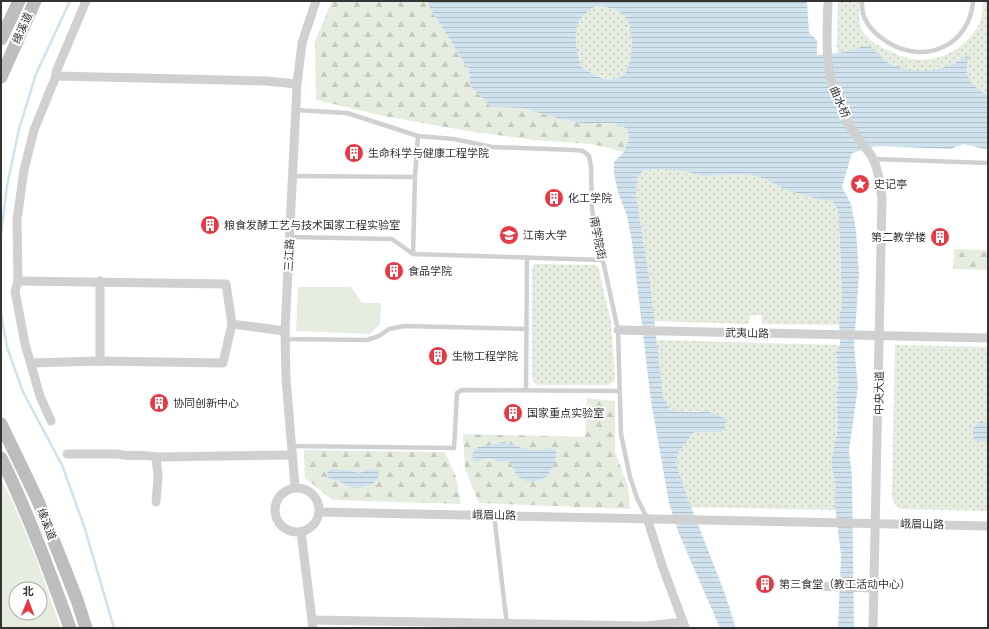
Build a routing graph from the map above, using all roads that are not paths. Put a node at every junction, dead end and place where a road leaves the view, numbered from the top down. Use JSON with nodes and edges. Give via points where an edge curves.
{"nodes":[{"id":1,"x":19,"y":1,"type":"edge"},
{"id":2,"x":34,"y":1,"type":"edge"},
{"id":3,"x":86,"y":1,"type":"edge"},
{"id":4,"x":316,"y":1,"type":"edge"},
{"id":5,"x":828,"y":1,"type":"edge"},
{"id":6,"x":862,"y":1,"type":"edge"},
{"id":7,"x":973,"y":1,"type":"edge"},
{"id":8,"x":1,"y":39,"type":"edge"},
{"id":9,"x":56,"y":76,"type":"junction"},
{"id":10,"x":1,"y":77,"type":"edge"},
{"id":11,"x":296,"y":84,"type":"junction"},
{"id":12,"x":295,"y":110,"type":"junction"},
{"id":13,"x":418,"y":136,"type":"junction"},
{"id":14,"x":874,"y":159,"type":"junction"},
{"id":15,"x":988,"y":163,"type":"edge"},
{"id":16,"x":292,"y":176,"type":"junction"},
{"id":17,"x":415,"y":177,"type":"junction"},
{"id":18,"x":290,"y":237,"type":"junction"},
{"id":19,"x":413,"y":254,"type":"junction"},
{"id":20,"x":527,"y":257,"type":"junction"},
{"id":21,"x":602,"y":260,"type":"junction"},
{"id":22,"x":18,"y":281,"type":"junction"},
{"id":23,"x":100,"y":281,"type":"junction"},
{"id":24,"x":232,"y":324,"type":"junction"},
{"id":25,"x":527,"y":328,"type":"junction"},
{"id":26,"x":618,"y":330,"type":"junction"},
{"id":27,"x":285,"y":335,"type":"junction"},
{"id":28,"x":880,"y":336,"type":"junction"},
{"id":29,"x":988,"y":338,"type":"edge"},
{"id":30,"x":100,"y":361,"type":"junction"},
{"id":31,"x":31,"y":363,"type":"junction"},
{"id":32,"x":526,"y":390,"type":"junction"},
{"id":33,"x":619,"y":391,"type":"junction"},
{"id":34,"x":51,"y":421,"type":"dead end"},
{"id":35,"x":1,"y":424,"type":"edge"},
{"id":36,"x":291,"y":450,"type":"junction"},
{"id":37,"x":67,"y":454,"type":"dead end"},
{"id":38,"x":156,"y":457,"type":"junction"},
{"id":39,"x":1,"y":458,"type":"edge"},
{"id":40,"x":295,"y":487,"type":"junction"},
{"id":41,"x":156,"y":502,"type":"dead end"},
{"id":42,"x":320,"y":512,"type":"junction"},
{"id":43,"x":494,"y":515,"type":"junction"},
{"id":44,"x":647,"y":518,"type":"junction"},
{"id":45,"x":876,"y":523,"type":"junction"},
{"id":46,"x":988,"y":526,"type":"edge"},
{"id":47,"x":301,"y":532,"type":"junction"},
{"id":48,"x":810,"y":586,"type":"dead end"},
{"id":49,"x":874,"y":588,"type":"junction"},
{"id":50,"x":312,"y":624,"type":"edge"},
{"id":51,"x":685,"y":625,"type":"edge"},
{"id":52,"x":507,"y":626,"type":"edge"},
{"id":53,"x":70,"y":628,"type":"edge"},
{"id":54,"x":86,"y":628,"type":"edge"},
{"id":55,"x":873,"y":628,"type":"edge"}],
"edges":[{"from":1,"to":8,"type":"main road","name":"缘溪道"},
{"from":2,"to":10,"type":"main road","name":"缘溪道"},
{"from":3,"to":9,"type":"street"},
{"from":4,"to":11,"type":"street","name":"三江路","via":[[302,43]]},
{"from":5,"to":14,"type":"street","name":"曲水桥","via":[[827,57],[830,80],[858,139]]},
{"from":6,"to":7,"type":"lane","via":[[864,18],[880,38],[916,52],[939,50],[959,36],[970,20]]},
{"from":9,"to":11,"type":"street"},
{"from":9,"to":22,"type":"street","via":[[34,130],[24,170],[17,220]]},
{"from":11,"to":12,"type":"street","name":"三江路"},
{"from":12,"to":13,"type":"lane","name":"南学院街","via":[[347,113]]},
{"from":12,"to":16,"type":"street","name":"三江路"},
{"from":13,"to":17,"type":"lane"},
{"from":13,"to":21,"type":"lane","name":"南学院街","via":[[454,139],[492,148],[583,151],[589,156],[592,210]]},
{"from":14,"to":15,"type":"lane"},
{"from":14,"to":28,"type":"street","name":"中央大道","via":[[882,198]]},
{"from":16,"to":17,"type":"lane"},
{"from":16,"to":18,"type":"street","name":"三江路"},
{"from":17,"to":19,"type":"lane"},
{"from":18,"to":19,"type":"lane","via":[[392,238]]},
{"from":18,"to":27,"type":"street","name":"三江路"},
{"from":19,"to":20,"type":"lane"},
{"from":20,"to":21,"type":"lane"},
{"from":20,"to":25,"type":"lane"},
{"from":21,"to":26,"type":"lane","name":"南学院街"},
{"from":22,"to":23,"type":"street"},
{"from":22,"to":31,"type":"street","via":[[16,291]]},
{"from":23,"to":24,"type":"street","via":[[226,284]]},
{"from":23,"to":30,"type":"street"},
{"from":24,"to":27,"type":"street"},
{"from":24,"to":30,"type":"street","via":[[222,363]]},
{"from":25,"to":27,"type":"lane","via":[[404,326],[389,329],[367,340]]},
{"from":25,"to":32,"type":"lane"},
{"from":26,"to":28,"type":"street","name":"武夷山路"},
{"from":26,"to":33,"type":"lane","name":"南学院街"},
{"from":27,"to":36,"type":"street","name":"三江路"},
{"from":28,"to":29,"type":"street"},
{"from":28,"to":45,"type":"street","name":"中央大道"},
{"from":30,"to":31,"type":"street"},
{"from":31,"to":34,"type":"street","via":[[40,396]]},
{"from":32,"to":33,"type":"lane"},
{"from":32,"to":36,"type":"lane","via":[[462,390],[457,393],[454,448]]},
{"from":33,"to":44,"type":"lane","name":"南学院街","via":[[624,454],[630,477]]},
{"from":35,"to":54,"type":"main road","name":"缘溪道","via":[[38,500]]},
{"from":36,"to":38,"type":"street"},
{"from":36,"to":40,"type":"street","name":"三江路"},
{"from":37,"to":38,"type":"street"},
{"from":38,"to":41,"type":"street"},
{"from":39,"to":53,"type":"main road","name":"缘溪道","via":[[32,524]]},
{"from":40,"to":42,"type":"street","via":[[305,488],[313,494],[319,502]]},
{"from":40,"to":47,"type":"street","via":[[282,493],[275,506],[275,513],[281,525],[287,530]]},
{"from":42,"to":43,"type":"street","name":"峨眉山路"},
{"from":42,"to":47,"type":"street","via":[[317,522]]},
{"from":43,"to":44,"type":"street","name":"峨眉山路"},
{"from":43,"to":52,"type":"lane"},
{"from":44,"to":45,"type":"street","name":"峨眉山路"},
{"from":44,"to":51,"type":"street"},
{"from":45,"to":46,"type":"street","name":"峨眉山路"},
{"from":45,"to":49,"type":"street","name":"中央大道"},
{"from":47,"to":50,"type":"street"},
{"from":48,"to":49,"type":"street"},
{"from":49,"to":55,"type":"street","name":"中央大道"},
{"from":50,"to":52,"type":"street"},
{"from":51,"to":52,"type":"street"}]}
